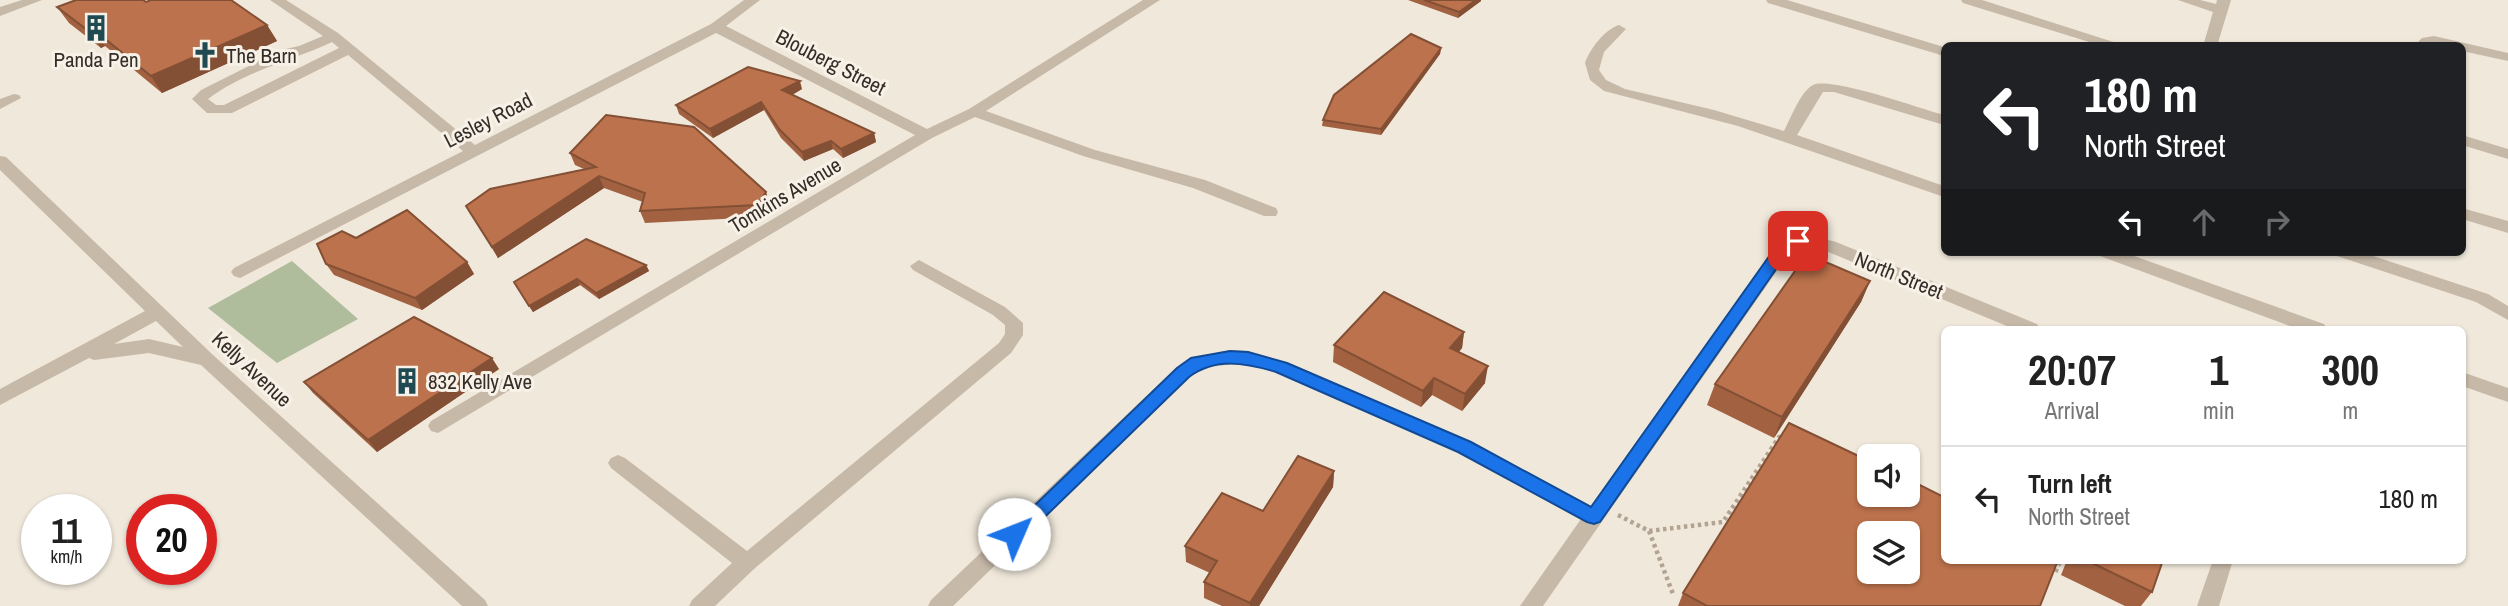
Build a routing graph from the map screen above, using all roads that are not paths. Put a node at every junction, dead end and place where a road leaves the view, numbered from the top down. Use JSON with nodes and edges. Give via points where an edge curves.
{"nodes":[{"id":1,"x":35,"y":0,"type":"edge"},
{"id":2,"x":277,"y":0,"type":"edge"},
{"id":3,"x":753,"y":0,"type":"edge"},
{"id":4,"x":1153,"y":0,"type":"edge"},
{"id":5,"x":1773,"y":0,"type":"edge"},
{"id":6,"x":1968,"y":0,"type":"edge"},
{"id":7,"x":2185,"y":0,"type":"edge"},
{"id":8,"x":2222,"y":5,"type":"edge"},
{"id":9,"x":5,"y":10,"type":"edge"},
{"id":10,"x":24,"y":20,"type":"dead end"},
{"id":11,"x":716,"y":27,"type":"junction"},
{"id":12,"x":1619,"y":29,"type":"dead end"},
{"id":13,"x":333,"y":36,"type":"junction"},
{"id":14,"x":2106,"y":42,"type":"edge"},
{"id":15,"x":2211,"y":42,"type":"edge"},
{"id":16,"x":2425,"y":42,"type":"edge"},
{"id":17,"x":2449,"y":42,"type":"edge"},
{"id":18,"x":2466,"y":46,"type":"edge"},
{"id":19,"x":349,"y":49,"type":"junction"},
{"id":20,"x":1941,"y":51,"type":"edge"},
{"id":21,"x":286,"y":53,"type":"junction"},
{"id":22,"x":2508,"y":57,"type":"edge"},
{"id":23,"x":315,"y":66,"type":"junction"},
{"id":24,"x":974,"y":112,"type":"junction"},
{"id":25,"x":1941,"y":119,"type":"edge"},
{"id":26,"x":927,"y":135,"type":"junction"},
{"id":27,"x":1788,"y":138,"type":"junction"},
{"id":28,"x":2466,"y":142,"type":"edge"},
{"id":29,"x":473,"y":151,"type":"junction"},
{"id":30,"x":2508,"y":154,"type":"edge"},
{"id":31,"x":0,"y":161,"type":"edge"},
{"id":32,"x":1941,"y":191,"type":"edge"},
{"id":33,"x":1270,"y":212,"type":"dead end"},
{"id":34,"x":2466,"y":214,"type":"edge"},
{"id":35,"x":2508,"y":227,"type":"edge"},
{"id":36,"x":2117,"y":256,"type":"edge"},
{"id":37,"x":2355,"y":256,"type":"edge"},
{"id":38,"x":919,"y":266,"type":"dead end"},
{"id":39,"x":240,"y":272,"type":"dead end"},
{"id":40,"x":158,"y":312,"type":"junction"},
{"id":41,"x":2508,"y":314,"type":"edge"},
{"id":42,"x":2024,"y":326,"type":"edge"},
{"id":43,"x":2309,"y":326,"type":"edge"},
{"id":44,"x":207,"y":360,"type":"junction"},
{"id":45,"x":60,"y":366,"type":"junction"},
{"id":46,"x":2466,"y":380,"type":"edge"},
{"id":47,"x":2508,"y":395,"type":"edge"},
{"id":48,"x":0,"y":398,"type":"edge"},
{"id":49,"x":438,"y":426,"type":"dead end"},
{"id":50,"x":618,"y":463,"type":"dead end"},
{"id":51,"x":1598,"y":512,"type":"junction"},
{"id":52,"x":747,"y":563,"type":"junction"},
{"id":53,"x":2222,"y":564,"type":"edge"},
{"id":54,"x":477,"y":606,"type":"edge"},
{"id":55,"x":700,"y":606,"type":"edge"},
{"id":56,"x":939,"y":606,"type":"edge"},
{"id":57,"x":1531,"y":606,"type":"edge"},
{"id":58,"x":2208,"y":606,"type":"edge"}],
"edges":[{"from":1,"to":9,"type":"street"},
{"from":2,"to":13,"type":"street"},
{"from":3,"to":11,"type":"street","name":"Lesley Road"},
{"from":4,"to":24,"type":"street","name":"Tomkins Avenue"},
{"from":5,"to":20,"type":"street"},
{"from":6,"to":14,"type":"street"},
{"from":7,"to":8,"type":"street"},
{"from":8,"to":15,"type":"street"},
{"from":9,"to":10,"type":"street"},
{"from":11,"to":26,"type":"street","name":"Blouberg Street"},
{"from":11,"to":29,"type":"street","name":"Lesley Road"},
{"from":12,"to":27,"type":"street","via":[[1595,55],[1595,78],[1604,84]]},
{"from":13,"to":19,"type":"street"},
{"from":13,"to":21,"type":"street"},
{"from":16,"to":17,"type":"street"},
{"from":18,"to":22,"type":"street"},
{"from":19,"to":23,"type":"street"},
{"from":19,"to":29,"type":"street"},
{"from":21,"to":23,"type":"street"},
{"from":21,"to":23,"type":"street","via":[[199,99],[212,110],[228,110]]},
{"from":24,"to":26,"type":"street","name":"Tomkins Avenue"},
{"from":24,"to":33,"type":"street","via":[[1089,153],[1199,184]]},
{"from":25,"to":27,"type":"street","via":[[1820,87]]},
{"from":26,"to":49,"type":"street","name":"Tomkins Avenue"},
{"from":27,"to":32,"type":"street"},
{"from":28,"to":30,"type":"street"},
{"from":29,"to":39,"type":"street","name":"Lesley Road"},
{"from":31,"to":40,"type":"street","name":"Kelly Avenue"},
{"from":34,"to":35,"type":"street"},
{"from":36,"to":43,"type":"street"},
{"from":37,"to":41,"type":"street","via":[[2482,298]]},
{"from":38,"to":52,"type":"street","via":[[999,311],[1014,323],[1014,335],[1005,348]]},
{"from":40,"to":44,"type":"street","name":"Kelly Avenue"},
{"from":40,"to":45,"type":"street"},
{"from":42,"to":51,"type":"street","name":"North Street","via":[[1830,246],[1789,243]]},
{"from":44,"to":45,"type":"street","via":[[149,346],[91,354]]},
{"from":44,"to":54,"type":"street","name":"Kelly Avenue"},
{"from":45,"to":48,"type":"street"},
{"from":46,"to":47,"type":"street"},
{"from":50,"to":52,"type":"street"},
{"from":51,"to":56,"type":"street","via":[[1281,367],[1248,358],[1213,358],[1183,372]]},
{"from":51,"to":57,"type":"street","name":"North Street"},
{"from":52,"to":55,"type":"street"},
{"from":53,"to":58,"type":"street"}]}
